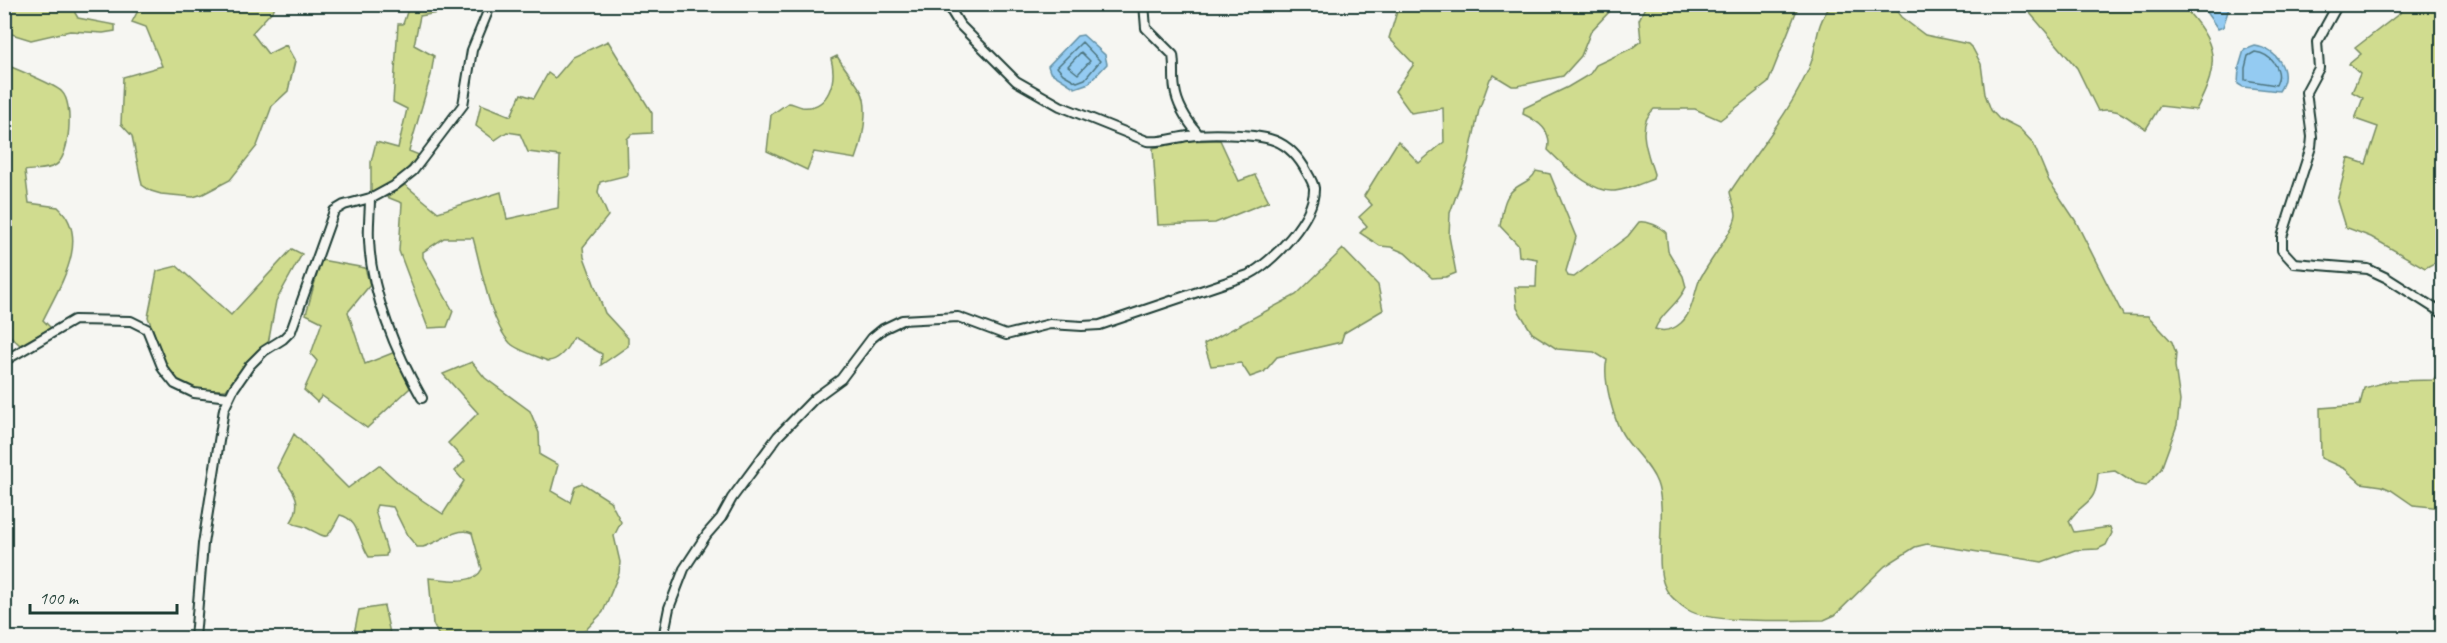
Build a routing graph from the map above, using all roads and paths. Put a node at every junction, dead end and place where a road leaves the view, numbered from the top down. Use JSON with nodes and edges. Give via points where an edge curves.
{"nodes":[{"id":1,"x":490,"y":4,"type":"edge"},
{"id":2,"x":947,"y":4,"type":"edge"},
{"id":3,"x":1144,"y":4,"type":"edge"},
{"id":4,"x":2338,"y":4,"type":"edge"},
{"id":5,"x":1199,"y":135,"type":"junction"},
{"id":6,"x":370,"y":198,"type":"junction"},
{"id":7,"x":2442,"y":313,"type":"edge"},
{"id":8,"x":4,"y":361,"type":"edge"},
{"id":9,"x":229,"y":397,"type":"junction"},
{"id":10,"x":422,"y":398,"type":"dead end"},
{"id":11,"x":195,"y":639,"type":"edge"},
{"id":12,"x":663,"y":639,"type":"edge"}],
"edges":[{"from":1,"to":6,"type":"street","via":[[472,50],[461,108],[413,171]]},
{"from":2,"to":5,"type":"street","via":[[960,25],[1016,81],[1060,106],[1147,141]]},
{"from":3,"to":5,"type":"street","via":[[1146,28],[1173,56],[1178,101]]},
{"from":4,"to":7,"type":"street","via":[[2316,42],[2319,68],[2305,95],[2311,147],[2282,250],[2294,263],[2368,269]]},
{"from":5,"to":12,"type":"street","via":[[1272,139],[1297,156],[1314,185],[1312,204],[1276,254],[1248,275],[1100,325],[1050,324],[1006,335],[958,317],[902,320],[883,329],[841,380],[815,398],[778,436],[732,498],[684,569],[669,608]]},
{"from":6,"to":9,"type":"street","via":[[334,211],[291,331],[250,365]]},
{"from":6,"to":10,"type":"street","via":[[369,239],[377,288],[398,350]]},
{"from":8,"to":9,"type":"street","via":[[74,320],[131,321],[147,329],[163,369],[175,384],[194,393]]},
{"from":9,"to":11,"type":"street","via":[[220,424],[203,544]]}]}
